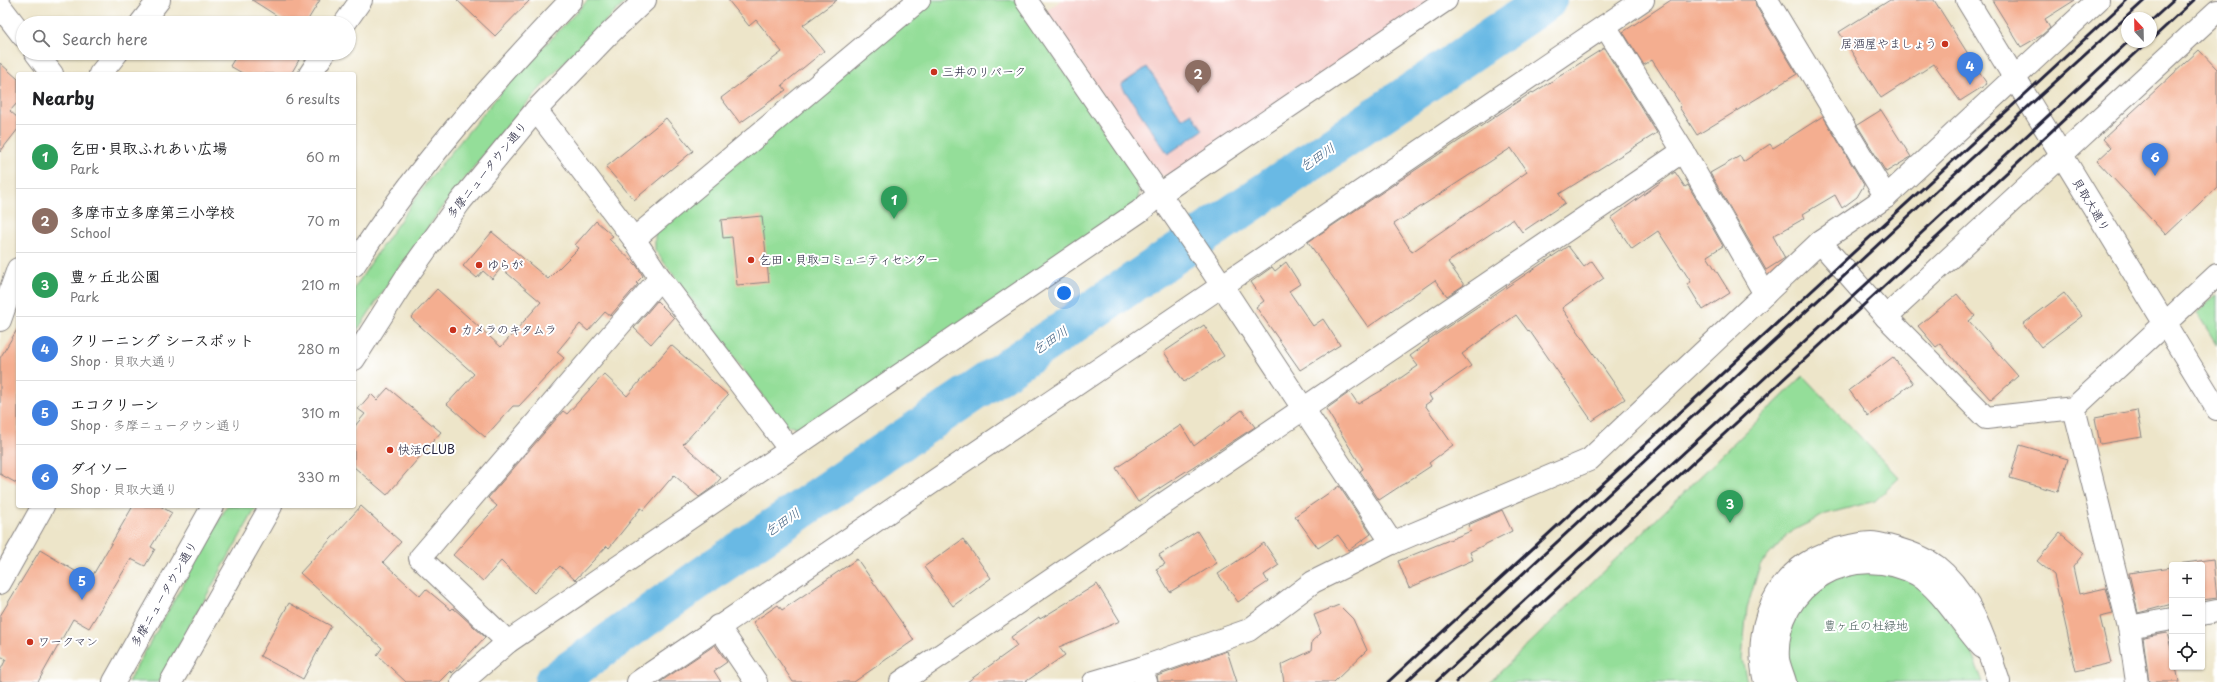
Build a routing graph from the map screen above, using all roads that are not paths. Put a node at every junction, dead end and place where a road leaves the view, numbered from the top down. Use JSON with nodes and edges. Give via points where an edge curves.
{"nodes":[{"id":1,"x":159,"y":0,"type":"edge"},
{"id":2,"x":361,"y":0,"type":"edge"},
{"id":3,"x":572,"y":0,"type":"edge"},
{"id":4,"x":645,"y":0,"type":"edge"},
{"id":5,"x":919,"y":0,"type":"edge"},
{"id":6,"x":1026,"y":0,"type":"edge"},
{"id":7,"x":1446,"y":0,"type":"edge"},
{"id":8,"x":1643,"y":0,"type":"edge"},
{"id":9,"x":1767,"y":0,"type":"edge"},
{"id":10,"x":1967,"y":0,"type":"edge"},
{"id":11,"x":2098,"y":0,"type":"edge"},
{"id":12,"x":0,"y":6,"type":"edge"},
{"id":13,"x":2217,"y":11,"type":"edge"},
{"id":14,"x":146,"y":16,"type":"edge"},
{"id":15,"x":350,"y":16,"type":"edge"},
{"id":16,"x":1605,"y":26,"type":"junction"},
{"id":17,"x":16,"y":27,"type":"edge"},
{"id":18,"x":41,"y":60,"type":"edge"},
{"id":19,"x":111,"y":60,"type":"edge"},
{"id":20,"x":319,"y":60,"type":"edge"},
{"id":21,"x":50,"y":72,"type":"edge"},
{"id":22,"x":102,"y":72,"type":"edge"},
{"id":23,"x":311,"y":72,"type":"edge"},
{"id":24,"x":2014,"y":78,"type":"junction"},
{"id":25,"x":536,"y":110,"type":"junction"},
{"id":26,"x":1683,"y":151,"type":"junction"},
{"id":27,"x":2061,"y":155,"type":"junction"},
{"id":28,"x":1160,"y":194,"type":"junction"},
{"id":29,"x":1886,"y":197,"type":"junction"},
{"id":30,"x":634,"y":239,"type":"junction"},
{"id":31,"x":1820,"y":242,"type":"junction"},
{"id":32,"x":356,"y":262,"type":"edge"},
{"id":33,"x":16,"y":274,"type":"edge"},
{"id":34,"x":2217,"y":275,"type":"edge"},
{"id":35,"x":660,"y":278,"type":"junction"},
{"id":36,"x":1217,"y":278,"type":"junction"},
{"id":37,"x":1766,"y":294,"type":"junction"},
{"id":38,"x":1886,"y":317,"type":"junction"},
{"id":39,"x":0,"y":320,"type":"edge"},
{"id":40,"x":2164,"y":323,"type":"junction"},
{"id":41,"x":356,"y":357,"type":"edge"},
{"id":42,"x":2074,"y":408,"type":"junction"},
{"id":43,"x":2217,"y":409,"type":"edge"},
{"id":44,"x":1304,"y":410,"type":"junction"},
{"id":45,"x":790,"y":450,"type":"junction"},
{"id":46,"x":42,"y":508,"type":"edge"},
{"id":47,"x":212,"y":508,"type":"edge"},
{"id":48,"x":270,"y":508,"type":"edge"},
{"id":49,"x":1392,"y":543,"type":"junction"},
{"id":50,"x":0,"y":583,"type":"edge"},
{"id":51,"x":2217,"y":611,"type":"edge"},
{"id":52,"x":2205,"y":613,"type":"edge"},
{"id":53,"x":2169,"y":620,"type":"edge"},
{"id":54,"x":718,"y":626,"type":"junction"},
{"id":55,"x":2129,"y":627,"type":"junction"},
{"id":56,"x":508,"y":642,"type":"junction"},
{"id":57,"x":1990,"y":656,"type":"junction"},
{"id":58,"x":1144,"y":675,"type":"edge"},
{"id":59,"x":114,"y":682,"type":"edge"},
{"id":60,"x":171,"y":682,"type":"edge"},
{"id":61,"x":462,"y":682,"type":"edge"},
{"id":62,"x":638,"y":682,"type":"edge"},
{"id":63,"x":756,"y":682,"type":"edge"},
{"id":64,"x":901,"y":682,"type":"edge"},
{"id":65,"x":1094,"y":682,"type":"edge"},
{"id":66,"x":1766,"y":682,"type":"edge"},
{"id":67,"x":1785,"y":682,"type":"edge"},
{"id":68,"x":1999,"y":682,"type":"edge"},
{"id":69,"x":2137,"y":682,"type":"edge"}],
"edges":[{"from":1,"to":14,"type":"street"},
{"from":2,"to":15,"type":"street"},
{"from":3,"to":32,"type":"street","via":[[498,77],[422,167]]},
{"from":4,"to":25,"type":"street","name":"多摩ニュータウン通り"},
{"from":5,"to":30,"type":"street"},
{"from":6,"to":28,"type":"street"},
{"from":7,"to":28,"type":"street"},
{"from":8,"to":16,"type":"street"},
{"from":9,"to":29,"type":"street"},
{"from":10,"to":24,"type":"street","name":"貝取大通り"},
{"from":11,"to":24,"type":"street"},
{"from":12,"to":17,"type":"street"},
{"from":13,"to":27,"type":"street"},
{"from":16,"to":26,"type":"street"},
{"from":16,"to":36,"type":"street"},
{"from":18,"to":21,"type":"street"},
{"from":19,"to":22,"type":"street"},
{"from":20,"to":23,"type":"street"},
{"from":24,"to":27,"type":"street","name":"貝取大通り"},
{"from":24,"to":29,"type":"street"},
{"from":25,"to":30,"type":"street"},
{"from":25,"to":41,"type":"street","name":"多摩ニュータウン通り","via":[[460,202],[405,278]]},
{"from":26,"to":37,"type":"street"},
{"from":26,"to":44,"type":"street"},
{"from":27,"to":38,"type":"street"},
{"from":27,"to":40,"type":"street","name":"貝取大通り"},
{"from":28,"to":36,"type":"street"},
{"from":28,"to":45,"type":"street","via":[[1140,211]]},
{"from":29,"to":31,"type":"street"},
{"from":30,"to":35,"type":"street"},
{"from":31,"to":37,"type":"street"},
{"from":31,"to":38,"type":"street"},
{"from":33,"to":39,"type":"street"},
{"from":34,"to":40,"type":"street"},
{"from":35,"to":45,"type":"street"},
{"from":35,"to":56,"type":"street","via":[[420,558]]},
{"from":36,"to":44,"type":"street"},
{"from":36,"to":54,"type":"street"},
{"from":37,"to":49,"type":"street","via":[[1589,460]]},
{"from":38,"to":42,"type":"street","via":[[1986,418]]},
{"from":40,"to":42,"type":"street"},
{"from":40,"to":43,"type":"street","name":"貝取大通り"},
{"from":42,"to":55,"type":"street"},
{"from":44,"to":49,"type":"street"},
{"from":44,"to":64,"type":"street"},
{"from":45,"to":56,"type":"street"},
{"from":46,"to":50,"type":"street"},
{"from":47,"to":59,"type":"street","name":"多摩ニュータウン通り"},
{"from":48,"to":60,"type":"street"},
{"from":49,"to":58,"type":"street","via":[[1313,582],[1249,630]]},
{"from":51,"to":52,"type":"street"},
{"from":53,"to":55,"type":"street"},
{"from":54,"to":62,"type":"street"},
{"from":54,"to":63,"type":"street"},
{"from":55,"to":69,"type":"street"},
{"from":56,"to":61,"type":"street"},
{"from":57,"to":66,"type":"street","via":[[1980,625],[1956,586],[1936,566],[1911,552],[1871,543],[1832,549],[1799,568],[1780,590],[1768,611],[1762,633],[1761,662]]},
{"from":57,"to":67,"type":"street","via":[[1965,629],[1940,595],[1918,576],[1888,563],[1859,561],[1832,568],[1810,583],[1791,605],[1781,630],[1778,659]]},
{"from":57,"to":68,"type":"street"},
{"from":58,"to":65,"type":"street"}]}
